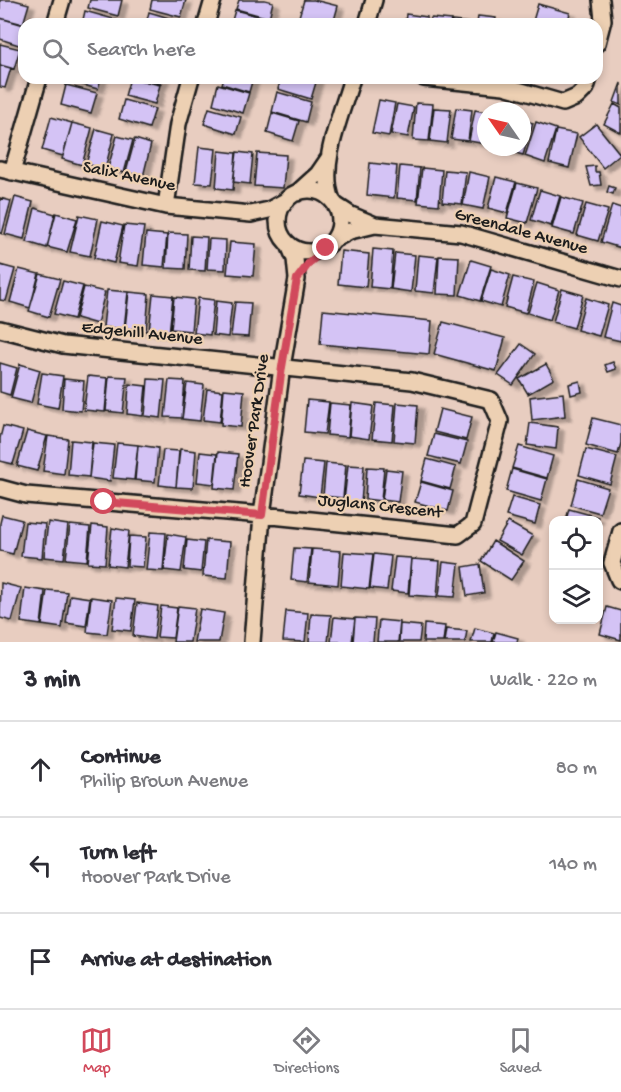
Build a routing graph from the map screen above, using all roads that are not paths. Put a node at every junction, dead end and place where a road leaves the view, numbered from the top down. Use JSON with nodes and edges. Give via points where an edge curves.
{"nodes":[{"id":1,"x":62,"y":0,"type":"edge"},
{"id":2,"x":213,"y":0,"type":"edge"},
{"id":3,"x":374,"y":0,"type":"edge"},
{"id":4,"x":601,"y":0,"type":"edge"},
{"id":5,"x":57,"y":18,"type":"edge"},
{"id":6,"x":208,"y":18,"type":"edge"},
{"id":7,"x":369,"y":18,"type":"edge"},
{"id":8,"x":603,"y":18,"type":"edge"},
{"id":9,"x":37,"y":84,"type":"edge"},
{"id":10,"x":189,"y":84,"type":"edge"},
{"id":11,"x":350,"y":84,"type":"edge"},
{"id":12,"x":484,"y":84,"type":"edge"},
{"id":13,"x":587,"y":84,"type":"edge"},
{"id":14,"x":328,"y":158,"type":"junction"},
{"id":15,"x":6,"y":170,"type":"edge"},
{"id":16,"x":292,"y":196,"type":"junction"},
{"id":17,"x":334,"y":203,"type":"junction"},
{"id":18,"x":166,"y":206,"type":"junction"},
{"id":19,"x":251,"y":214,"type":"junction"},
{"id":20,"x":375,"y":225,"type":"junction"},
{"id":21,"x":285,"y":240,"type":"junction"},
{"id":22,"x":330,"y":243,"type":"junction"},
{"id":23,"x":297,"y":279,"type":"junction"},
{"id":24,"x":621,"y":279,"type":"edge"},
{"id":25,"x":0,"y":329,"type":"edge"},
{"id":26,"x":282,"y":367,"type":"junction"},
{"id":27,"x":0,"y":488,"type":"edge"},
{"id":28,"x":262,"y":515,"type":"junction"},
{"id":29,"x":621,"y":531,"type":"edge"},
{"id":30,"x":621,"y":581,"type":"edge"},
{"id":31,"x":252,"y":642,"type":"edge"}],
"edges":[{"from":1,"to":5,"type":"street"},
{"from":2,"to":6,"type":"street"},
{"from":3,"to":7,"type":"street"},
{"from":4,"to":8,"type":"street"},
{"from":9,"to":15,"type":"street"},
{"from":10,"to":18,"type":"street","via":[[178,124]]},
{"from":11,"to":14,"type":"street"},
{"from":12,"to":13,"type":"street","via":[[563,103],[577,97]]},
{"from":14,"to":16,"type":"street","via":[[318,174]]},
{"from":14,"to":17,"type":"street","via":[[328,185]]},
{"from":15,"to":18,"type":"street","name":"Salix Avenue"},
{"from":16,"to":17,"type":"street","via":[[312,190]]},
{"from":16,"to":19,"type":"street","name":"Salix Avenue","via":[[269,210]]},
{"from":16,"to":21,"type":"street","via":[[280,213]]},
{"from":17,"to":20,"type":"street","name":"Greendale Avenue"},
{"from":17,"to":22,"type":"street","via":[[340,223]]},
{"from":18,"to":19,"type":"street","name":"Salix Avenue"},
{"from":19,"to":21,"type":"street","name":"Salix Avenue","via":[[268,222]]},
{"from":20,"to":22,"type":"street","name":"Greendale Avenue","via":[[350,231]]},
{"from":20,"to":24,"type":"street","name":"Greendale Avenue","via":[[461,233]]},
{"from":21,"to":22,"type":"street","via":[[307,252]]},
{"from":21,"to":23,"type":"street","name":"Hoover Park Drive","via":[[295,259]]},
{"from":22,"to":23,"type":"street"},
{"from":23,"to":26,"type":"street","name":"Hoover Park Drive"},
{"from":25,"to":26,"type":"street","name":"Edgehill Avenue","via":[[63,345]]},
{"from":26,"to":28,"type":"street","name":"Hoover Park Drive"},
{"from":26,"to":28,"type":"street","name":"Juglans Crescent","via":[[412,381],[491,400],[500,421],[473,524],[458,535]]},
{"from":27,"to":28,"type":"street","via":[[26,495]]},
{"from":28,"to":31,"type":"street","name":"Hoover Park Drive"},
{"from":29,"to":30,"type":"street","via":[[612,563]]}]}
